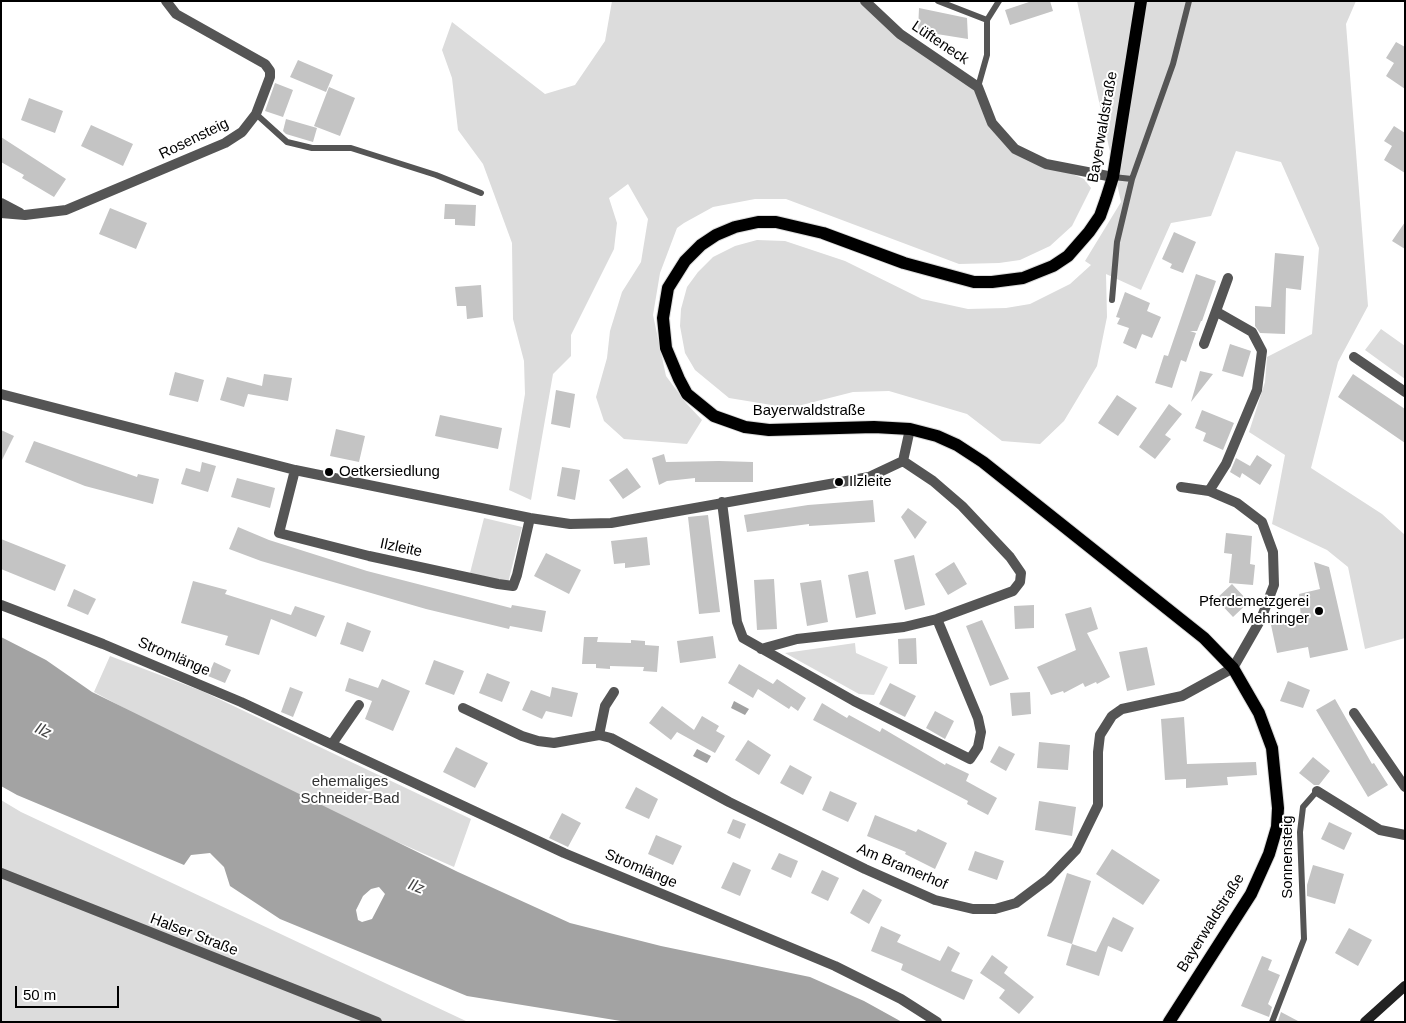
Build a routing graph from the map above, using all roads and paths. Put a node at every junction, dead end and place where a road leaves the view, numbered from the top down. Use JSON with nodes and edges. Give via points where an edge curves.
{"nodes":[{"id":1,"x":166,"y":1,"type":"edge"},
{"id":2,"x":865,"y":1,"type":"edge"},
{"id":3,"x":938,"y":1,"type":"edge"},
{"id":4,"x":999,"y":1,"type":"edge"},
{"id":5,"x":1142,"y":1,"type":"edge"},
{"id":6,"x":1189,"y":1,"type":"edge"},
{"id":7,"x":987,"y":20,"type":"junction"},
{"id":8,"x":978,"y":87,"type":"junction"},
{"id":9,"x":256,"y":114,"type":"junction"},
{"id":10,"x":1113,"y":176,"type":"junction"},
{"id":11,"x":1132,"y":179,"type":"junction"},
{"id":12,"x":481,"y":193,"type":"dead end"},
{"id":13,"x":1,"y":203,"type":"edge"},
{"id":14,"x":1,"y":213,"type":"edge"},
{"id":15,"x":25,"y":215,"type":"junction"},
{"id":16,"x":1228,"y":278,"type":"dead end"},
{"id":17,"x":1112,"y":300,"type":"dead end"},
{"id":18,"x":1217,"y":312,"type":"junction"},
{"id":19,"x":1204,"y":344,"type":"dead end"},
{"id":20,"x":1354,"y":358,"type":"dead end"},
{"id":21,"x":1405,"y":392,"type":"edge"},
{"id":22,"x":1,"y":394,"type":"edge"},
{"id":23,"x":910,"y":429,"type":"junction"},
{"id":24,"x":903,"y":461,"type":"junction"},
{"id":25,"x":295,"y":470,"type":"junction"},
{"id":26,"x":1181,"y":487,"type":"dead end"},
{"id":27,"x":1209,"y":491,"type":"junction"},
{"id":28,"x":722,"y":502,"type":"junction"},
{"id":29,"x":530,"y":518,"type":"junction"},
{"id":30,"x":1,"y":606,"type":"edge"},
{"id":31,"x":937,"y":619,"type":"junction"},
{"id":32,"x":761,"y":649,"type":"junction"},
{"id":33,"x":1233,"y":668,"type":"junction"},
{"id":34,"x":614,"y":692,"type":"dead end"},
{"id":35,"x":359,"y":705,"type":"dead end"},
{"id":36,"x":463,"y":708,"type":"dead end"},
{"id":37,"x":1354,"y":713,"type":"dead end"},
{"id":38,"x":599,"y":735,"type":"junction"},
{"id":39,"x":332,"y":744,"type":"junction"},
{"id":40,"x":1405,"y":787,"type":"edge"},
{"id":41,"x":1317,"y":791,"type":"joint"},
{"id":42,"x":1405,"y":835,"type":"edge"},
{"id":43,"x":1,"y":873,"type":"edge"},
{"id":44,"x":1405,"y":986,"type":"edge"},
{"id":45,"x":377,"y":1022,"type":"edge"},
{"id":46,"x":937,"y":1022,"type":"edge"},
{"id":47,"x":1169,"y":1022,"type":"edge"},
{"id":48,"x":1272,"y":1022,"type":"edge"},
{"id":49,"x":1365,"y":1022,"type":"edge"}],
"edges":[{"from":1,"to":9,"type":"street","name":"Rosensteig","via":[[176,14],[265,64],[270,77]]},
{"from":2,"to":8,"type":"street","name":"Lüfteneck","via":[[900,34]]},
{"from":3,"to":7,"type":"lane"},
{"from":4,"to":7,"type":"lane"},
{"from":5,"to":10,"type":"main road","name":"Bayerwaldstraße"},
{"from":6,"to":11,"type":"lane","via":[[1173,64]]},
{"from":7,"to":8,"type":"lane","name":"Lüfteneck","via":[[987,55]]},
{"from":8,"to":10,"type":"street","via":[[992,123],[1015,149],[1046,164]]},
{"from":9,"to":12,"type":"lane","via":[[287,142],[312,148],[351,148]]},
{"from":9,"to":15,"type":"street","name":"Rosensteig","via":[[242,132],[225,143],[66,210]]},
{"from":10,"to":11,"type":"lane"},
{"from":10,"to":23,"type":"main road","name":"Bayerwaldstraße","via":[[1100,216],[1079,245],[1053,266],[1023,278],[992,282],[961,279],[904,263],[823,232],[758,222],[716,235],[700,245],[676,272],[664,304],[666,348],[688,394],[714,416],[746,428],[769,430]]},
{"from":11,"to":17,"type":"lane","via":[[1117,242]]},
{"from":13,"to":15,"type":"street"},
{"from":14,"to":15,"type":"street","name":"Rosensteig"},
{"from":16,"to":18,"type":"street"},
{"from":18,"to":19,"type":"street"},
{"from":18,"to":27,"type":"street","via":[[1252,332],[1262,351],[1257,390],[1226,464]]},
{"from":20,"to":21,"type":"street"},
{"from":22,"to":25,"type":"street"},
{"from":23,"to":24,"type":"street"},
{"from":23,"to":33,"type":"main road","name":"Bayerwaldstraße","via":[[944,439],[983,462],[1204,638]]},
{"from":24,"to":28,"type":"street","via":[[869,477]]},
{"from":24,"to":31,"type":"street","via":[[933,480],[962,506],[1010,556],[1021,573],[1014,591]]},
{"from":25,"to":29,"type":"street"},
{"from":25,"to":29,"type":"street","name":"Ilzleite","via":[[279,533],[498,584],[513,586]]},
{"from":26,"to":27,"type":"street"},
{"from":27,"to":33,"type":"street","via":[[1237,503],[1262,522],[1273,552],[1274,585],[1261,620]]},
{"from":28,"to":29,"type":"street","via":[[611,523],[570,524]]},
{"from":28,"to":32,"type":"street","via":[[737,622],[743,638]]},
{"from":30,"to":39,"type":"street","name":"Stromlänge","via":[[103,644]]},
{"from":31,"to":32,"type":"street","via":[[904,627],[797,639]]},
{"from":31,"to":32,"type":"street","via":[[978,718],[981,732],[978,747],[970,759],[854,701]]},
{"from":33,"to":38,"type":"street","name":"Am Bramerhof","via":[[1182,696],[1122,709],[1112,716],[1100,735],[1098,804],[1076,850],[1048,879],[1016,902],[996,909],[973,909],[935,900],[729,802],[612,738]]},
{"from":33,"to":47,"type":"main road","name":"Bayerwaldstraße","via":[[1256,706],[1272,748],[1277,826],[1269,854],[1251,894]]},
{"from":34,"to":38,"type":"street","via":[[605,706]]},
{"from":35,"to":39,"type":"street"},
{"from":36,"to":38,"type":"street","name":"Am Bramerhof","via":[[538,741],[554,742]]},
{"from":37,"to":40,"type":"street"},
{"from":39,"to":46,"type":"street","name":"Stromlänge","via":[[564,853],[835,966],[901,999]]},
{"from":41,"to":42,"type":"street","name":"Sonnensteig","via":[[1380,830]]},
{"from":41,"to":48,"type":"lane","name":"Sonnensteig","via":[[1303,807],[1300,832],[1304,939]]},
{"from":43,"to":45,"type":"street","name":"Halser Straße"},
{"from":44,"to":49,"type":"street"}]}
